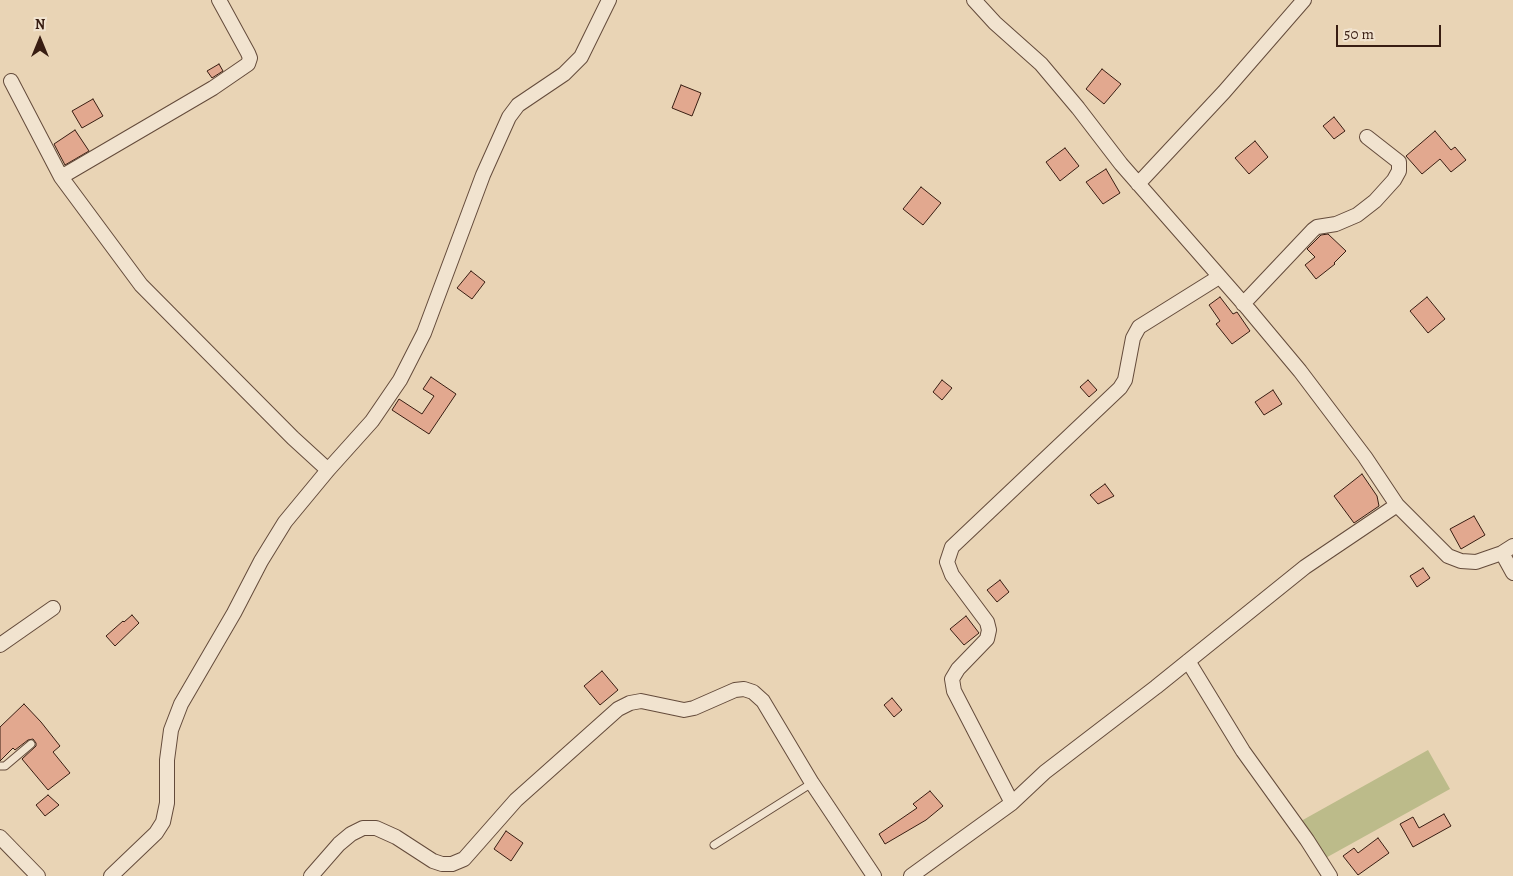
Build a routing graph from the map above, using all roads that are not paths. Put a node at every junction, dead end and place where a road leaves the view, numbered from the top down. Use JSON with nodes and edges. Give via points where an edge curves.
{"nodes":[{"id":1,"x":219,"y":0,"type":"edge"},
{"id":2,"x":609,"y":0,"type":"edge"},
{"id":3,"x":974,"y":0,"type":"edge"},
{"id":4,"x":1304,"y":0,"type":"edge"},
{"id":5,"x":11,"y":81,"type":"dead end"},
{"id":6,"x":1367,"y":137,"type":"dead end"},
{"id":7,"x":61,"y":177,"type":"junction"},
{"id":8,"x":1138,"y":184,"type":"junction"},
{"id":9,"x":1219,"y":277,"type":"junction"},
{"id":10,"x":1243,"y":304,"type":"junction"},
{"id":11,"x":328,"y":470,"type":"junction"},
{"id":12,"x":1397,"y":504,"type":"junction"},
{"id":13,"x":1508,"y":549,"type":"edge"},
{"id":14,"x":1513,"y":573,"type":"edge"},
{"id":15,"x":53,"y":608,"type":"dead end"},
{"id":16,"x":0,"y":645,"type":"edge"},
{"id":17,"x":1188,"y":661,"type":"junction"},
{"id":18,"x":31,"y":744,"type":"dead end"},
{"id":19,"x":0,"y":766,"type":"edge"},
{"id":20,"x":812,"y":783,"type":"junction"},
{"id":21,"x":1012,"y":804,"type":"junction"},
{"id":22,"x":0,"y":837,"type":"edge"},
{"id":23,"x":714,"y":845,"type":"dead end"},
{"id":24,"x":38,"y":876,"type":"edge"},
{"id":25,"x":111,"y":876,"type":"edge"},
{"id":26,"x":311,"y":876,"type":"edge"},
{"id":27,"x":874,"y":876,"type":"edge"},
{"id":28,"x":911,"y":876,"type":"edge"},
{"id":29,"x":1330,"y":876,"type":"edge"}],
"edges":[{"from":1,"to":7,"type":"street","via":[[248,53],[248,64]]},
{"from":2,"to":11,"type":"street","via":[[581,57],[564,74],[518,105],[509,117],[483,175],[420,341],[400,380],[372,421]]},
{"from":3,"to":8,"type":"street","via":[[1041,64]]},
{"from":4,"to":8,"type":"street"},
{"from":5,"to":7,"type":"street"},
{"from":6,"to":10,"type":"street","via":[[1400,162],[1394,180],[1357,215],[1312,230]]},
{"from":7,"to":11,"type":"street","via":[[140,285]]},
{"from":8,"to":9,"type":"street"},
{"from":9,"to":10,"type":"street"},
{"from":9,"to":21,"type":"street","via":[[1139,327],[1120,388],[952,547],[947,562],[952,575],[987,622],[989,630],[987,639],[952,679],[954,691]]},
{"from":10,"to":12,"type":"street","via":[[1318,394]]},
{"from":11,"to":25,"type":"street","via":[[285,522],[181,704],[171,730],[163,822],[156,833]]},
{"from":12,"to":13,"type":"street","via":[[1448,556],[1476,562]]},
{"from":12,"to":17,"type":"street","via":[[1305,567]]},
{"from":13,"to":14,"type":"street"},
{"from":15,"to":16,"type":"street"},
{"from":17,"to":21,"type":"street","via":[[1046,772]]},
{"from":17,"to":29,"type":"street","via":[[1243,751]]},
{"from":18,"to":19,"type":"lane","via":[[5,766]]},
{"from":20,"to":23,"type":"lane"},
{"from":20,"to":26,"type":"street","via":[[763,701],[754,692],[735,690],[684,710],[641,701],[630,703],[516,800],[464,859],[442,864],[396,837],[376,828],[363,828],[339,844]]},
{"from":20,"to":27,"type":"street"},
{"from":21,"to":28,"type":"street"},
{"from":22,"to":24,"type":"street"}]}
